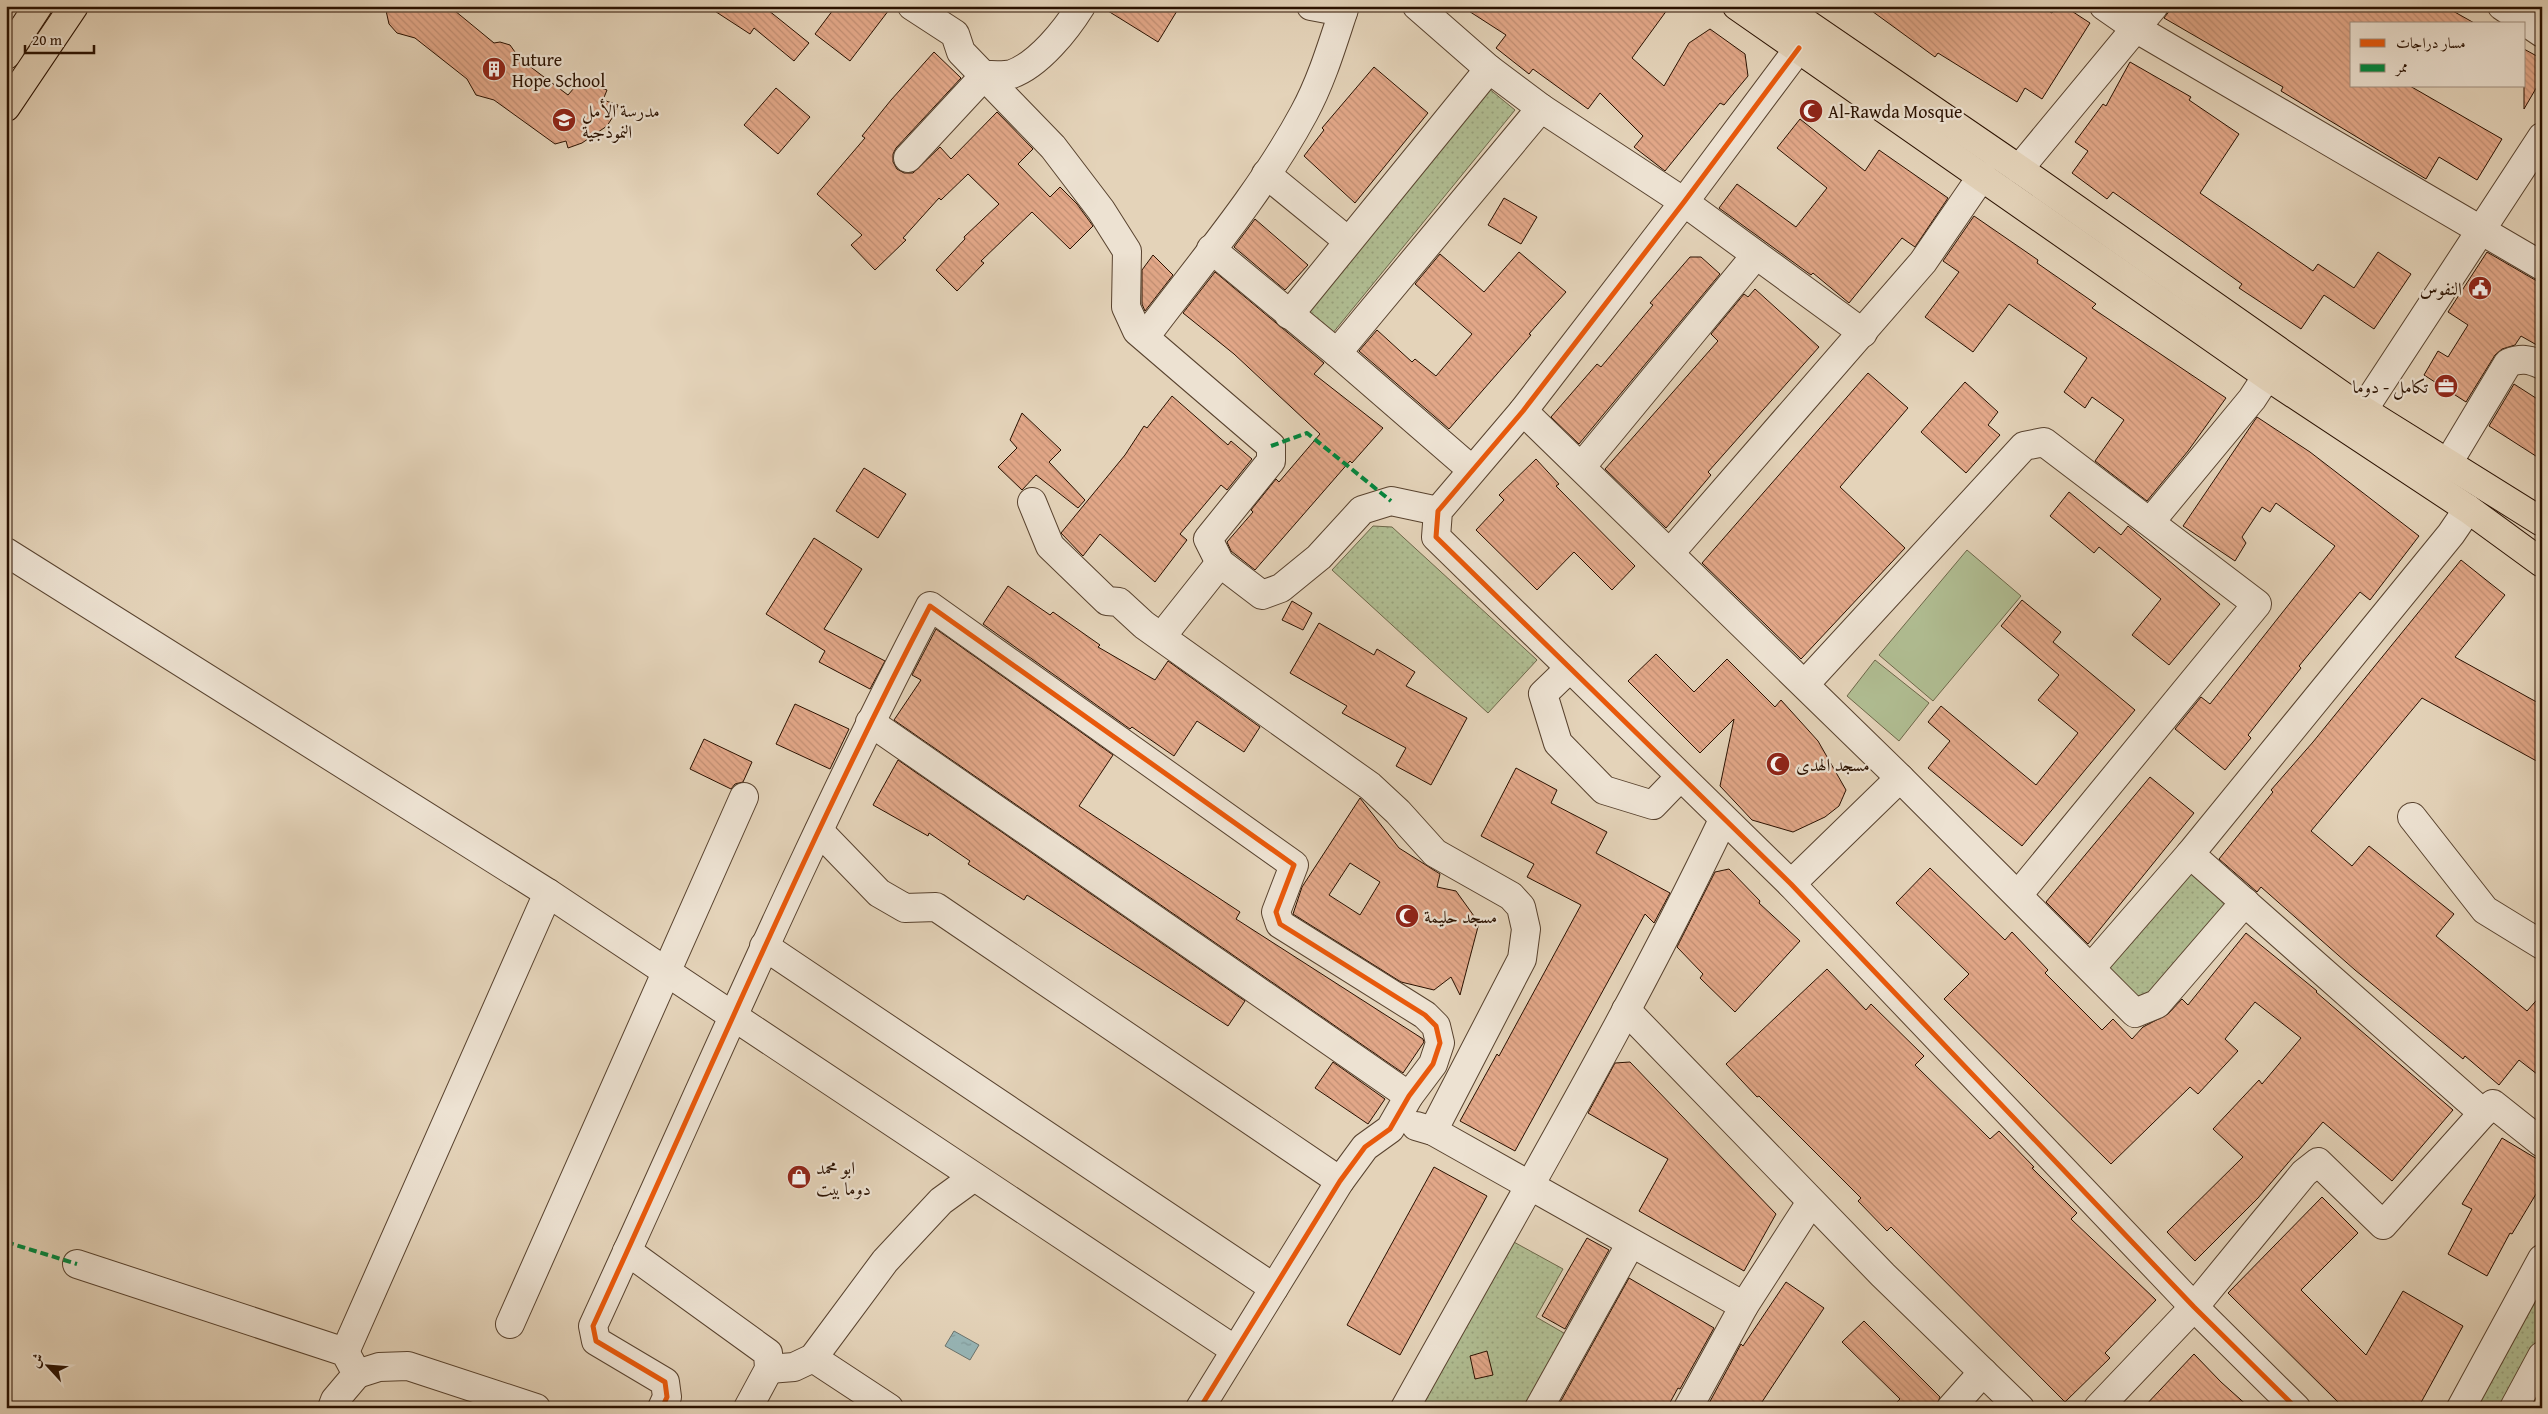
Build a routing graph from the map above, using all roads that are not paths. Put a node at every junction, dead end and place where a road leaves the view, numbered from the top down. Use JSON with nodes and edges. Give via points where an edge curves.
{"nodes":[{"id":1,"x":38,"y":6,"type":"edge"},
{"id":2,"x":74,"y":6,"type":"edge"},
{"id":3,"x":912,"y":6,"type":"edge"},
{"id":4,"x":1081,"y":6,"type":"edge"},
{"id":5,"x":1311,"y":6,"type":"edge"},
{"id":6,"x":1417,"y":6,"type":"edge"},
{"id":7,"x":1737,"y":6,"type":"edge"},
{"id":8,"x":1781,"y":6,"type":"edge"},
{"id":9,"x":2104,"y":6,"type":"edge"},
{"id":10,"x":2154,"y":6,"type":"edge"},
{"id":11,"x":2502,"y":6,"type":"edge"},
{"id":12,"x":1344,"y":9,"type":"edge"},
{"id":13,"x":2526,"y":22,"type":"edge"},
{"id":14,"x":2526,"y":22,"type":"edge"},
{"id":15,"x":2137,"y":29,"type":"junction"},
{"id":16,"x":2542,"y":33,"type":"edge"},
{"id":17,"x":1799,"y":48,"type":"junction"},
{"id":18,"x":6,"y":55,"type":"edge"},
{"id":19,"x":1489,"y":69,"type":"junction"},
{"id":20,"x":985,"y":75,"type":"junction"},
{"id":21,"x":6,"y":107,"type":"edge"},
{"id":22,"x":1541,"y":108,"type":"junction"},
{"id":23,"x":2542,"y":137,"type":"edge"},
{"id":24,"x":908,"y":158,"type":"dead end"},
{"id":25,"x":1978,"y":163,"type":"junction"},
{"id":26,"x":2019,"y":169,"type":"junction"},
{"id":27,"x":1266,"y":174,"type":"junction"},
{"id":28,"x":1684,"y":202,"type":"junction"},
{"id":29,"x":2482,"y":230,"type":"junction"},
{"id":30,"x":1348,"y":241,"type":"junction"},
{"id":31,"x":1211,"y":250,"type":"junction"},
{"id":32,"x":1756,"y":255,"type":"junction"},
{"id":33,"x":2542,"y":266,"type":"edge"},
{"id":34,"x":1289,"y":315,"type":"junction"},
{"id":35,"x":1863,"y":333,"type":"junction"},
{"id":36,"x":1144,"y":337,"type":"junction"},
{"id":37,"x":1337,"y":353,"type":"junction"},
{"id":38,"x":2542,"y":365,"type":"edge"},
{"id":39,"x":2267,"y":376,"type":"junction"},
{"id":40,"x":1523,"y":411,"type":"junction"},
{"id":41,"x":2357,"y":421,"type":"junction"},
{"id":42,"x":2448,"y":463,"type":"junction"},
{"id":43,"x":1582,"y":466,"type":"junction"},
{"id":44,"x":1472,"y":470,"type":"junction"},
{"id":45,"x":1032,"y":502,"type":"dead end"},
{"id":46,"x":2468,"y":509,"type":"junction"},
{"id":47,"x":1438,"y":511,"type":"junction"},
{"id":48,"x":2151,"y":521,"type":"junction"},
{"id":49,"x":2542,"y":522,"type":"edge"},
{"id":50,"x":6,"y":552,"type":"edge"},
{"id":51,"x":1670,"y":553,"type":"junction"},
{"id":52,"x":2542,"y":563,"type":"edge"},
{"id":53,"x":1220,"y":564,"type":"junction"},
{"id":54,"x":1162,"y":636,"type":"junction"},
{"id":55,"x":1570,"y":668,"type":"junction"},
{"id":56,"x":1805,"y":684,"type":"junction"},
{"id":57,"x":870,"y":722,"type":"junction"},
{"id":58,"x":1680,"y":778,"type":"junction"},
{"id":59,"x":1900,"y":778,"type":"junction"},
{"id":60,"x":744,"y":797,"type":"dead end"},
{"id":61,"x":2412,"y":816,"type":"dead end"},
{"id":62,"x":1724,"y":820,"type":"junction"},
{"id":63,"x":818,"y":831,"type":"junction"},
{"id":64,"x":2190,"y":854,"type":"junction"},
{"id":65,"x":1792,"y":884,"type":"junction"},
{"id":66,"x":548,"y":893,"type":"junction"},
{"id":67,"x":2018,"y":895,"type":"junction"},
{"id":68,"x":2245,"y":902,"type":"junction"},
{"id":69,"x":2542,"y":945,"type":"edge"},
{"id":70,"x":764,"y":946,"type":"junction"},
{"id":71,"x":2091,"y":968,"type":"junction"},
{"id":72,"x":665,"y":971,"type":"junction"},
{"id":73,"x":1626,"y":1010,"type":"junction"},
{"id":74,"x":734,"y":1017,"type":"junction"},
{"id":75,"x":1409,"y":1096,"type":"junction"},
{"id":76,"x":2483,"y":1113,"type":"junction"},
{"id":77,"x":1390,"y":1129,"type":"junction"},
{"id":78,"x":1433,"y":1131,"type":"junction"},
{"id":79,"x":2542,"y":1143,"type":"edge"},
{"id":80,"x":974,"y":1176,"type":"junction"},
{"id":81,"x":1340,"y":1181,"type":"junction"},
{"id":82,"x":1528,"y":1184,"type":"junction"},
{"id":83,"x":1811,"y":1202,"type":"junction"},
{"id":84,"x":1631,"y":1243,"type":"junction"},
{"id":85,"x":627,"y":1251,"type":"junction"},
{"id":86,"x":2542,"y":1259,"type":"edge"},
{"id":87,"x":77,"y":1264,"type":"dead end"},
{"id":88,"x":1274,"y":1288,"type":"junction"},
{"id":89,"x":1744,"y":1306,"type":"junction"},
{"id":90,"x":2194,"y":1307,"type":"junction"},
{"id":91,"x":510,"y":1324,"type":"dead end"},
{"id":92,"x":1235,"y":1350,"type":"junction"},
{"id":93,"x":2542,"y":1356,"type":"edge"},
{"id":94,"x":813,"y":1358,"type":"junction"},
{"id":95,"x":351,"y":1363,"type":"junction"},
{"id":96,"x":769,"y":1369,"type":"junction"},
{"id":97,"x":1983,"y":1372,"type":"junction"},
{"id":98,"x":332,"y":1408,"type":"edge"},
{"id":99,"x":536,"y":1408,"type":"edge"},
{"id":100,"x":662,"y":1408,"type":"edge"},
{"id":101,"x":748,"y":1408,"type":"edge"},
{"id":102,"x":889,"y":1408,"type":"edge"},
{"id":103,"x":1200,"y":1408,"type":"edge"},
{"id":104,"x":1405,"y":1408,"type":"edge"},
{"id":105,"x":1539,"y":1408,"type":"edge"},
{"id":106,"x":1688,"y":1408,"type":"edge"},
{"id":107,"x":1951,"y":1408,"type":"edge"},
{"id":108,"x":2020,"y":1408,"type":"edge"},
{"id":109,"x":2098,"y":1408,"type":"edge"},
{"id":110,"x":2296,"y":1408,"type":"edge"},
{"id":111,"x":2461,"y":1408,"type":"edge"},
{"id":112,"x":2514,"y":1408,"type":"edge"}],
"edges":[{"from":1,"to":18,"type":"main road"},
{"from":2,"to":21,"type":"main road"},
{"from":3,"to":20,"type":"street","via":[[955,34],[961,52]]},
{"from":4,"to":20,"type":"street","via":[[1068,28],[1025,67],[1010,74]]},
{"from":5,"to":12,"type":"street"},
{"from":6,"to":19,"type":"street"},
{"from":7,"to":17,"type":"main road"},
{"from":8,"to":25,"type":"main road"},
{"from":9,"to":15,"type":"street"},
{"from":10,"to":15,"type":"street"},
{"from":11,"to":14,"type":"street"},
{"from":12,"to":27,"type":"street","via":[[1305,112]]},
{"from":13,"to":16,"type":"street"},
{"from":15,"to":26,"type":"street"},
{"from":15,"to":29,"type":"street"},
{"from":17,"to":25,"type":"main road"},
{"from":17,"to":28,"type":"street"},
{"from":19,"to":22,"type":"street"},
{"from":19,"to":30,"type":"street"},
{"from":20,"to":24,"type":"street"},
{"from":20,"to":36,"type":"street","via":[[1053,147],[1101,210],[1127,251],[1126,307],[1136,331]]},
{"from":22,"to":28,"type":"street"},
{"from":22,"to":37,"type":"street"},
{"from":23,"to":29,"type":"street"},
{"from":25,"to":26,"type":"main road"},
{"from":25,"to":35,"type":"street","via":[[1923,262]]},
{"from":25,"to":39,"type":"main road"},
{"from":26,"to":41,"type":"main road"},
{"from":27,"to":30,"type":"street"},
{"from":27,"to":31,"type":"street"},
{"from":28,"to":32,"type":"street"},
{"from":28,"to":40,"type":"street"},
{"from":29,"to":33,"type":"street"},
{"from":29,"to":41,"type":"street"},
{"from":30,"to":34,"type":"street"},
{"from":31,"to":34,"type":"street"},
{"from":31,"to":36,"type":"street"},
{"from":32,"to":35,"type":"street"},
{"from":32,"to":43,"type":"street"},
{"from":34,"to":37,"type":"street"},
{"from":35,"to":51,"type":"street"},
{"from":36,"to":53,"type":"street","via":[[1271,446],[1271,461],[1208,539]]},
{"from":37,"to":44,"type":"street"},
{"from":38,"to":42,"type":"street","via":[[2518,359],[2508,363]]},
{"from":39,"to":41,"type":"main road"},
{"from":39,"to":48,"type":"street","via":[[2252,399]]},
{"from":40,"to":43,"type":"street"},
{"from":40,"to":44,"type":"street"},
{"from":41,"to":42,"type":"main road"},
{"from":41,"to":46,"type":"main road"},
{"from":42,"to":49,"type":"main road"},
{"from":43,"to":51,"type":"street"},
{"from":44,"to":47,"type":"street"},
{"from":45,"to":54,"type":"street","via":[[1050,546],[1107,601],[1120,602],[1144,625]]},
{"from":46,"to":52,"type":"main road"},
{"from":46,"to":64,"type":"street"},
{"from":47,"to":53,"type":"street","via":[[1390,501],[1362,510],[1319,557],[1281,588],[1262,595]]},
{"from":47,"to":55,"type":"street","via":[[1436,537]]},
{"from":48,"to":56,"type":"street","via":[[2044,442],[2024,446]]},
{"from":48,"to":67,"type":"street","via":[[2257,604]]},
{"from":50,"to":66,"type":"street"},
{"from":51,"to":56,"type":"street"},
{"from":53,"to":54,"type":"street"},
{"from":54,"to":78,"type":"street","via":[[1370,786],[1435,853],[1511,896],[1521,907],[1526,929],[1522,959]]},
{"from":55,"to":58,"type":"street"},
{"from":55,"to":58,"type":"street","via":[[1543,694],[1558,743],[1604,790],[1653,805]]},
{"from":56,"to":59,"type":"street"},
{"from":57,"to":63,"type":"street"},
{"from":57,"to":75,"type":"street"},
{"from":57,"to":75,"type":"street","via":[[930,606],[1294,865],[1276,912],[1280,924],[1425,1015],[1436,1026],[1440,1043],[1433,1064]]},
{"from":58,"to":62,"type":"street"},
{"from":59,"to":65,"type":"street"},
{"from":59,"to":67,"type":"street"},
{"from":60,"to":72,"type":"street"},
{"from":61,"to":69,"type":"street","via":[[2485,910]]},
{"from":62,"to":65,"type":"street"},
{"from":62,"to":73,"type":"street"},
{"from":63,"to":70,"type":"street"},
{"from":63,"to":81,"type":"street","via":[[879,893],[905,908],[936,907]]},
{"from":64,"to":68,"type":"street"},
{"from":64,"to":71,"type":"street"},
{"from":65,"to":90,"type":"street"},
{"from":66,"to":72,"type":"street"},
{"from":66,"to":95,"type":"street"},
{"from":67,"to":71,"type":"street"},
{"from":68,"to":71,"type":"street","via":[[2157,1004],[2135,1013]]},
{"from":68,"to":76,"type":"street"},
{"from":70,"to":74,"type":"street"},
{"from":70,"to":88,"type":"street"},
{"from":72,"to":74,"type":"street"},
{"from":72,"to":91,"type":"street"},
{"from":73,"to":82,"type":"street"},
{"from":73,"to":83,"type":"street"},
{"from":74,"to":80,"type":"street"},
{"from":74,"to":85,"type":"street"},
{"from":75,"to":77,"type":"street"},
{"from":76,"to":79,"type":"street","via":[[2493,1104]]},
{"from":76,"to":90,"type":"street","via":[[2383,1226],[2318,1162],[2304,1173]]},
{"from":77,"to":78,"type":"street","via":[[1412,1125]]},
{"from":77,"to":81,"type":"street","via":[[1365,1147]]},
{"from":78,"to":82,"type":"street"},
{"from":80,"to":92,"type":"street"},
{"from":80,"to":94,"type":"street","via":[[941,1201],[885,1261]]},
{"from":81,"to":88,"type":"street"},
{"from":82,"to":84,"type":"street"},
{"from":82,"to":104,"type":"street"},
{"from":83,"to":89,"type":"street"},
{"from":83,"to":97,"type":"street"},
{"from":84,"to":89,"type":"street"},
{"from":84,"to":105,"type":"street"},
{"from":85,"to":96,"type":"street","via":[[768,1353]]},
{"from":85,"to":100,"type":"street","via":[[593,1326],[596,1341],[665,1382],[667,1397]]},
{"from":86,"to":111,"type":"street"},
{"from":87,"to":95,"type":"street"},
{"from":88,"to":92,"type":"street"},
{"from":89,"to":106,"type":"street"},
{"from":90,"to":109,"type":"street"},
{"from":90,"to":110,"type":"street"},
{"from":92,"to":103,"type":"street"},
{"from":93,"to":112,"type":"street"},
{"from":94,"to":96,"type":"street","via":[[794,1367]]},
{"from":94,"to":102,"type":"street"},
{"from":95,"to":98,"type":"street"},
{"from":95,"to":99,"type":"street","via":[[379,1367],[408,1366]]},
{"from":96,"to":101,"type":"street"},
{"from":97,"to":107,"type":"street"},
{"from":97,"to":108,"type":"street"}]}
